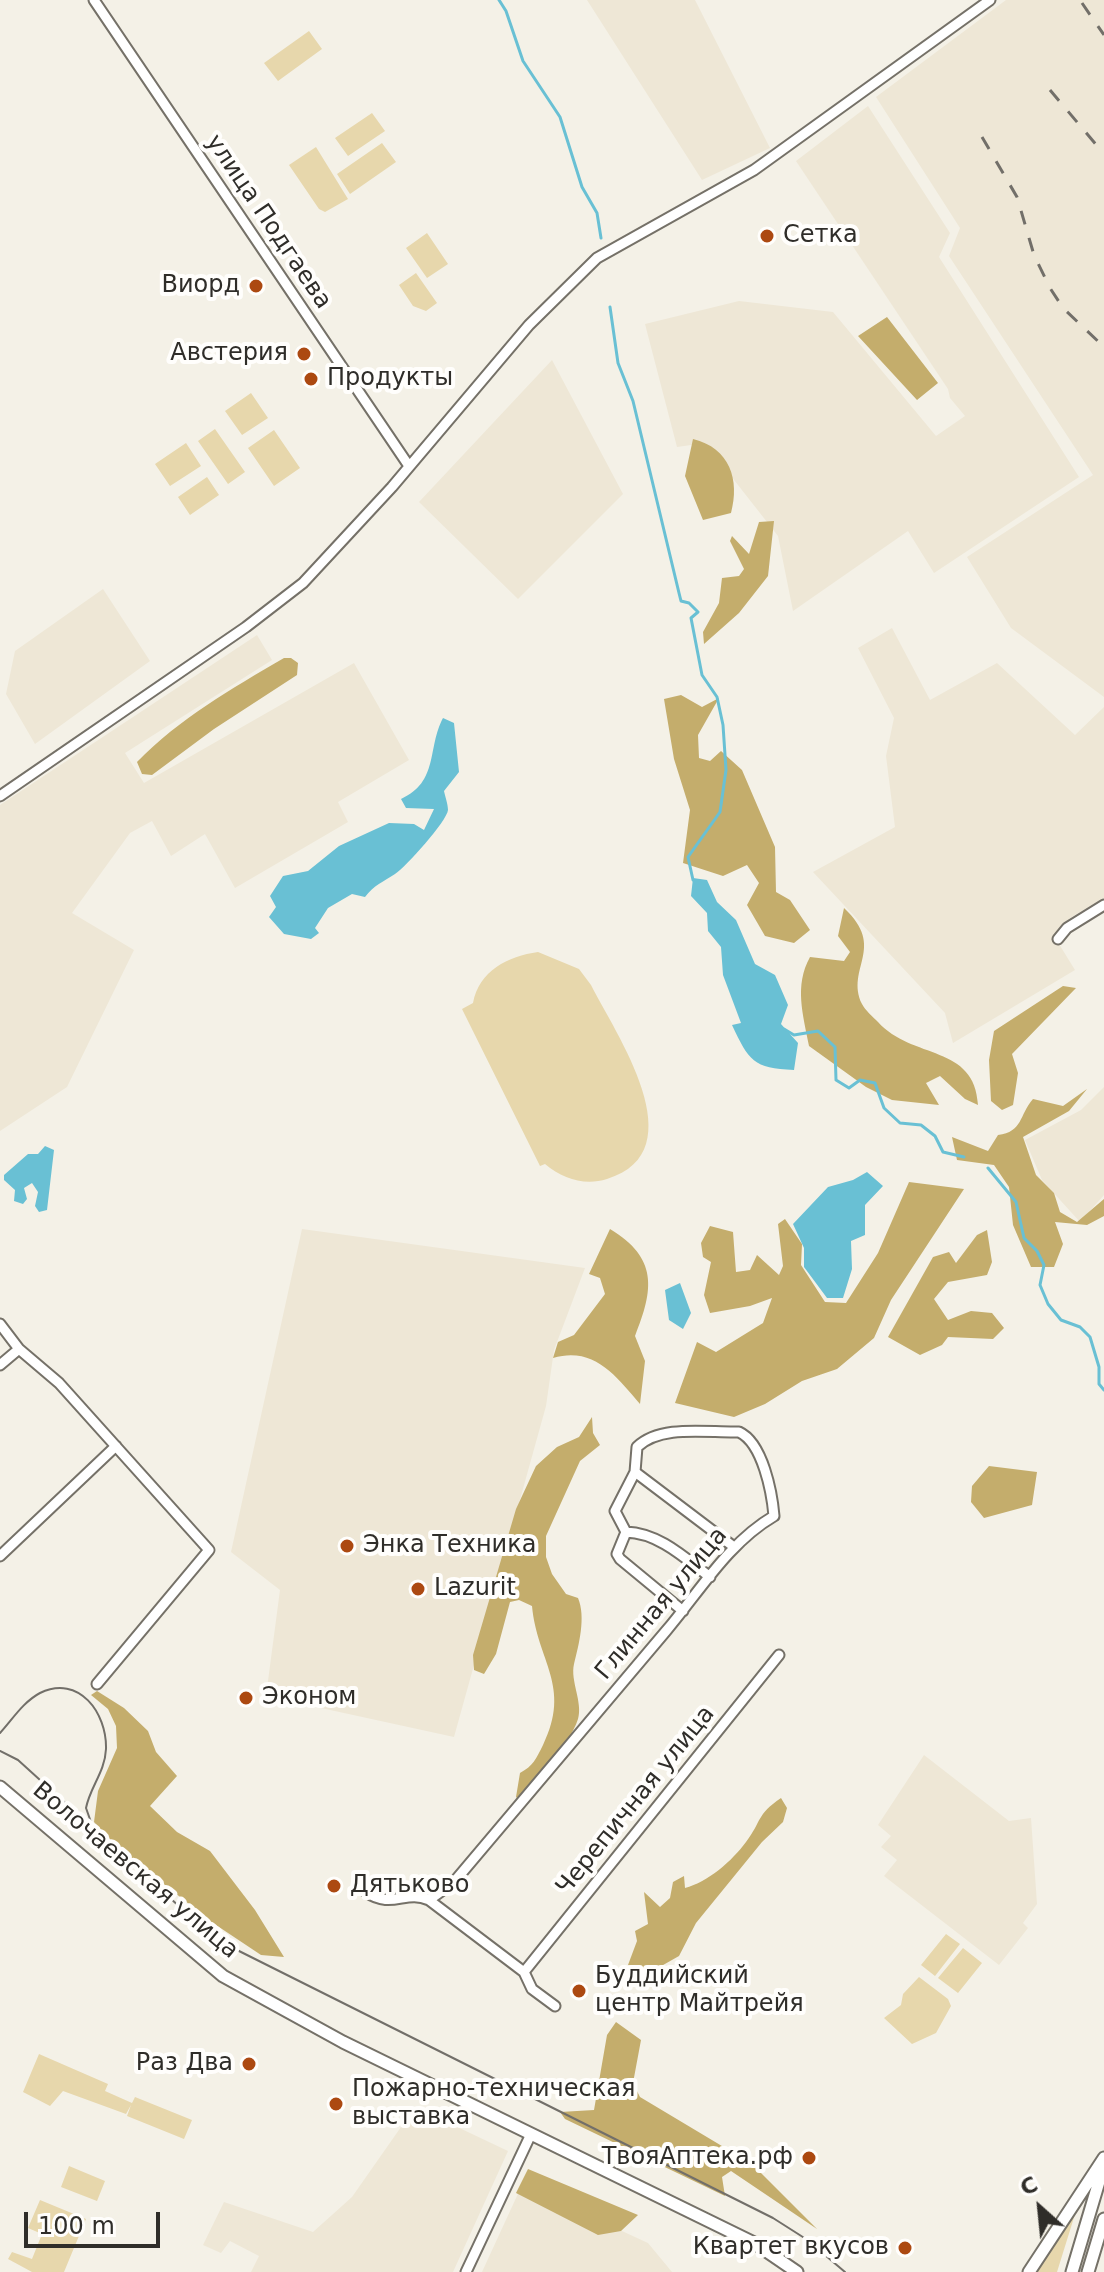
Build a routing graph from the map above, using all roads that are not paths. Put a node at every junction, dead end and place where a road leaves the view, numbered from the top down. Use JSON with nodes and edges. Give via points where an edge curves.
{"nodes":[{"id":1,"x":94,"y":0,"type":"edge"},
{"id":2,"x":990,"y":0,"type":"edge"},
{"id":3,"x":409,"y":466,"type":"junction"},
{"id":4,"x":0,"y":796,"type":"edge"},
{"id":5,"x":1104,"y":905,"type":"edge"},
{"id":6,"x":1058,"y":939,"type":"dead end"},
{"id":7,"x":0,"y":1324,"type":"edge"},
{"id":8,"x":19,"y":1349,"type":"junction"},
{"id":9,"x":0,"y":1365,"type":"edge"},
{"id":10,"x":116,"y":1446,"type":"junction"},
{"id":11,"x":635,"y":1472,"type":"junction"},
{"id":12,"x":625,"y":1537,"type":"junction"},
{"id":13,"x":734,"y":1547,"type":"junction"},
{"id":14,"x":0,"y":1556,"type":"edge"},
{"id":15,"x":710,"y":1577,"type":"junction"},
{"id":16,"x":683,"y":1611,"type":"junction"},
{"id":17,"x":779,"y":1655,"type":"dead end"},
{"id":18,"x":97,"y":1684,"type":"dead end"},
{"id":19,"x":0,"y":1787,"type":"edge"},
{"id":20,"x":366,"y":1892,"type":"dead end"},
{"id":21,"x":429,"y":1900,"type":"junction"},
{"id":22,"x":524,"y":1972,"type":"junction"},
{"id":23,"x":555,"y":2006,"type":"dead end"},
{"id":24,"x":531,"y":2134,"type":"junction"},
{"id":25,"x":1104,"y":2161,"type":"edge"},
{"id":26,"x":1104,"y":2219,"type":"edge"},
{"id":27,"x":466,"y":2272,"type":"edge"},
{"id":28,"x":797,"y":2272,"type":"edge"},
{"id":29,"x":1029,"y":2272,"type":"edge"},
{"id":30,"x":1072,"y":2272,"type":"edge"},
{"id":31,"x":1088,"y":2272,"type":"edge"}],
"edges":[{"from":1,"to":3,"type":"street","name":"улица Подгаева"},
{"from":2,"to":3,"type":"street","via":[[754,170],[597,258],[529,325]]},
{"from":3,"to":4,"type":"street","via":[[303,583]]},
{"from":5,"to":6,"type":"street"},
{"from":7,"to":8,"type":"street"},
{"from":8,"to":9,"type":"street"},
{"from":8,"to":10,"type":"street","via":[[59,1383]]},
{"from":10,"to":14,"type":"street"},
{"from":10,"to":18,"type":"street","via":[[209,1553]]},
{"from":11,"to":12,"type":"street","name":"Глинная улица","via":[[615,1511]]},
{"from":11,"to":13,"type":"street"},
{"from":11,"to":13,"type":"street","name":"Глинная улица","via":[[637,1447],[659,1433],[745,1435],[771,1488],[774,1516]]},
{"from":12,"to":15,"type":"street","via":[[637,1532],[669,1546]]},
{"from":12,"to":16,"type":"street","via":[[617,1554],[620,1559]]},
{"from":13,"to":15,"type":"street","name":"Глинная улица"},
{"from":15,"to":16,"type":"street","name":"Глинная улица"},
{"from":16,"to":21,"type":"street","name":"Глинная улица","via":[[454,1882]]},
{"from":17,"to":22,"type":"street","name":"Черепичная улица"},
{"from":19,"to":24,"type":"main road","name":"Волочаевская улица","via":[[223,1976]]},
{"from":20,"to":21,"type":"street","via":[[380,1901],[420,1896]]},
{"from":21,"to":22,"type":"street"},
{"from":22,"to":23,"type":"street","via":[[532,1989]]},
{"from":24,"to":27,"type":"street"},
{"from":24,"to":28,"type":"main road","name":"Волочаевская улица","via":[[756,2244]]},
{"from":25,"to":29,"type":"main road"},
{"from":25,"to":30,"type":"main road"},
{"from":26,"to":31,"type":"main road"}]}
